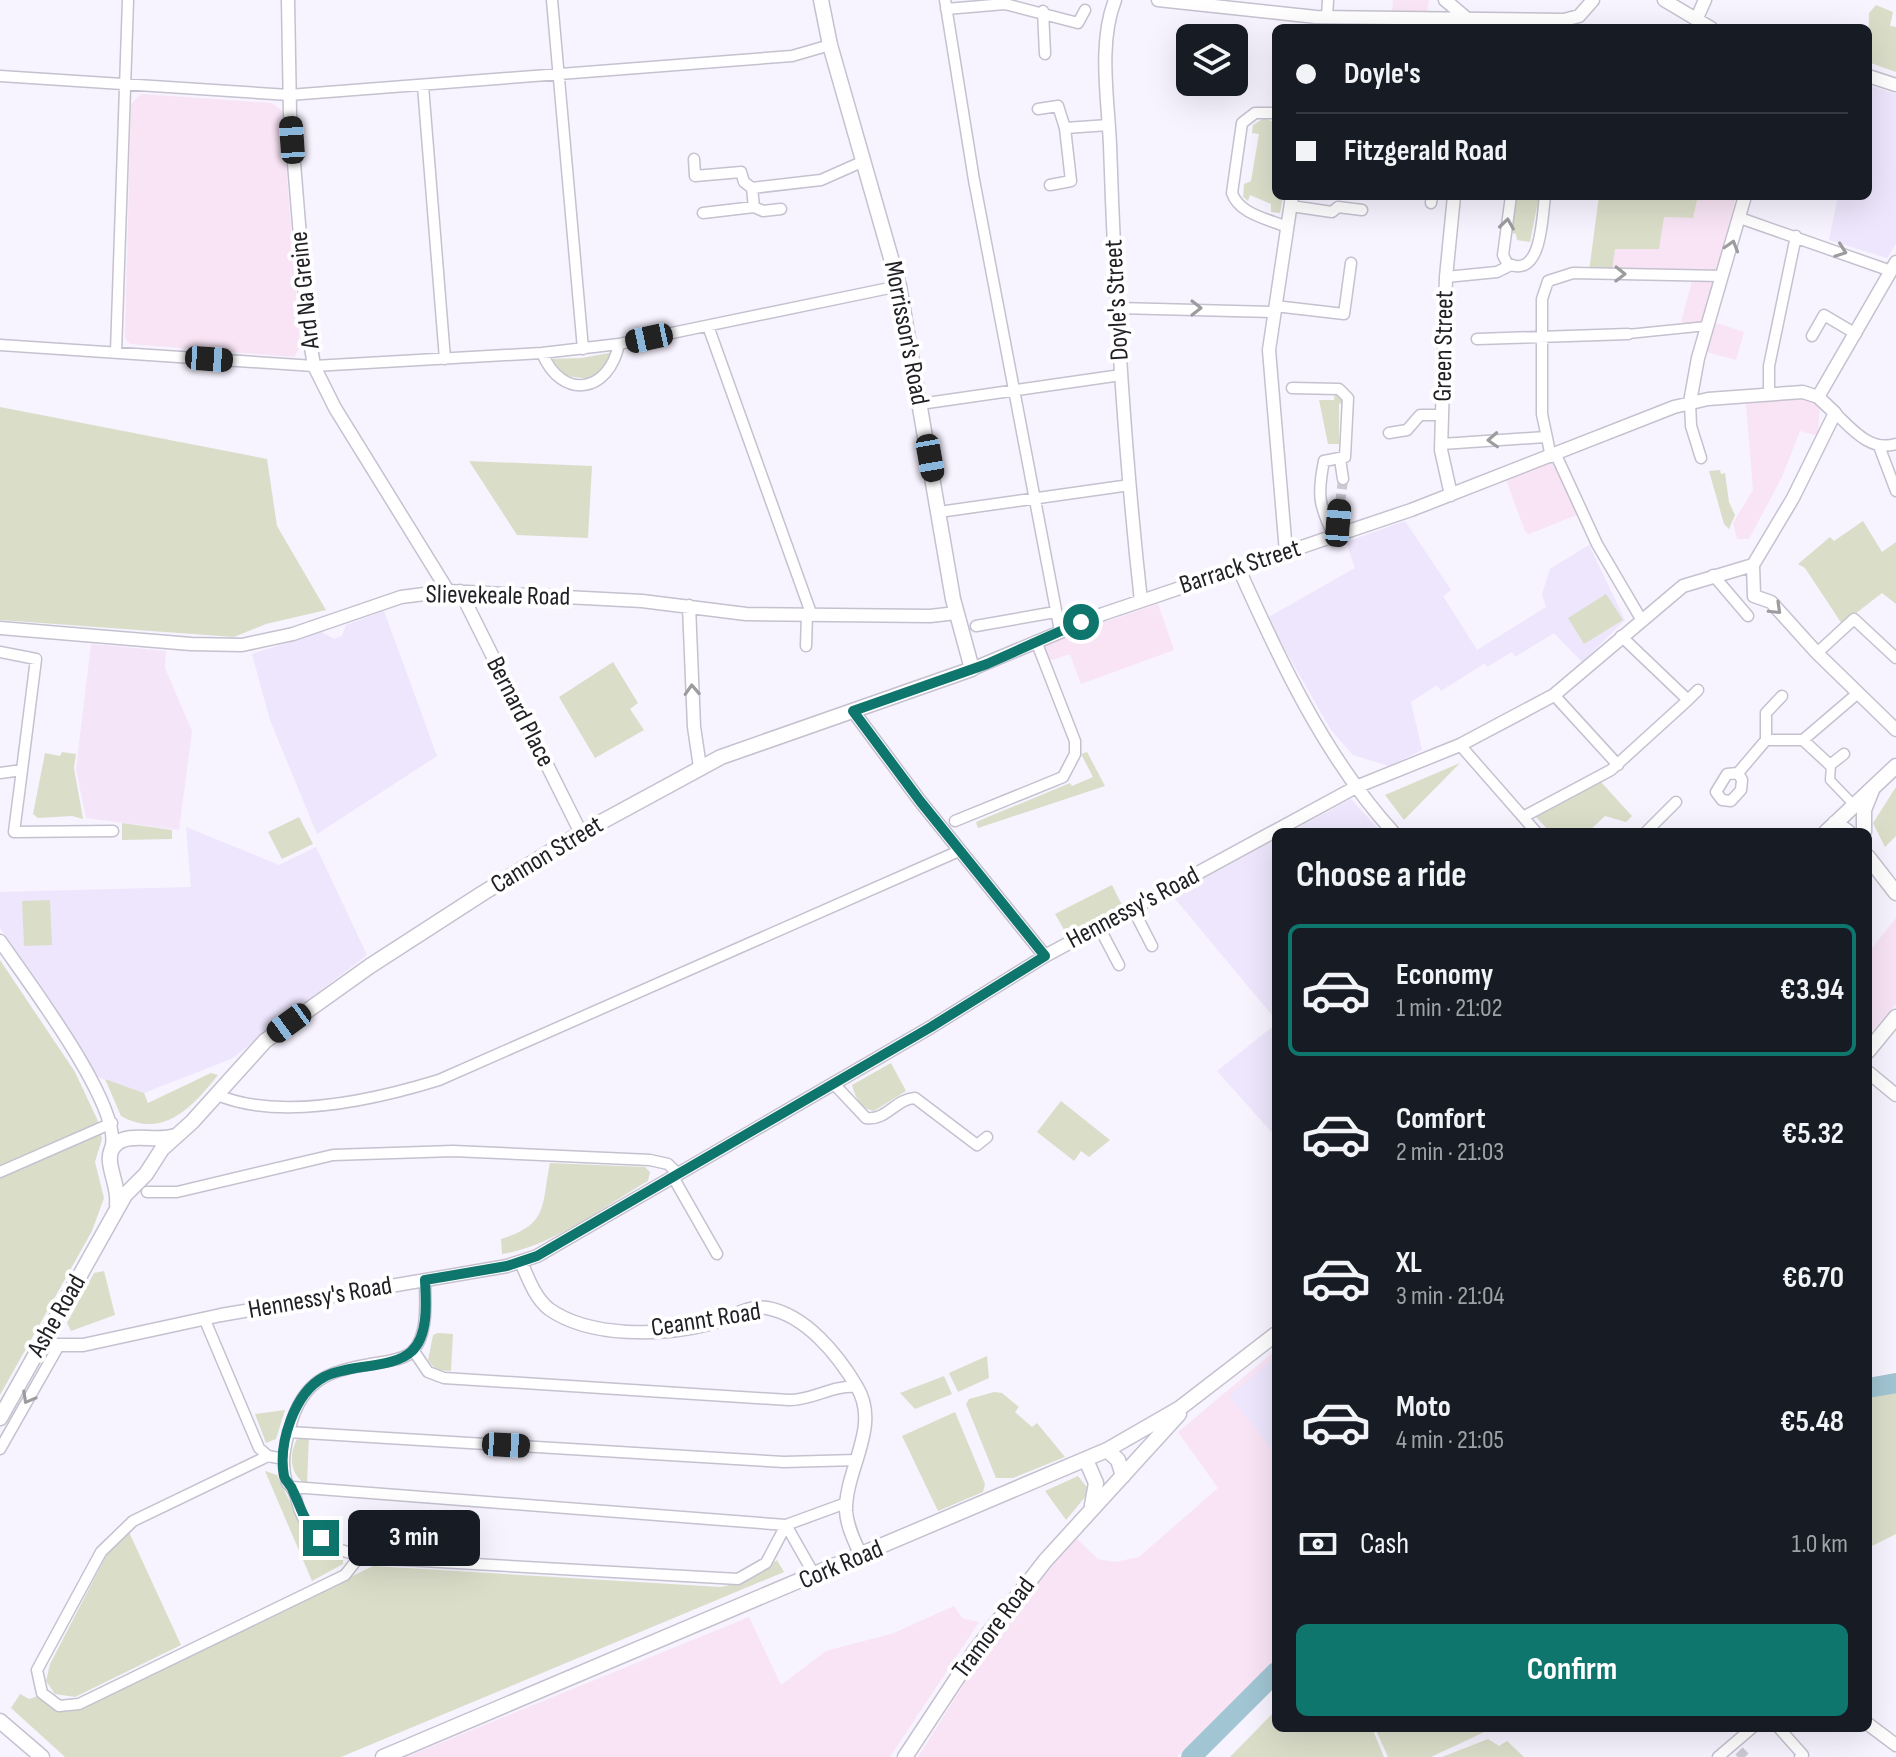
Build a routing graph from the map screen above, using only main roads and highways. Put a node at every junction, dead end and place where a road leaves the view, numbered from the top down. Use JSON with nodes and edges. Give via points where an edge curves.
{"nodes":[{"id":1,"x":821,"y":0,"type":"edge"},
{"id":2,"x":972,"y":669,"type":"joint"},
{"id":3,"x":1896,"y":766,"type":"edge"},
{"id":4,"x":1872,"y":789,"type":"junction"},
{"id":5,"x":1830,"y":828,"type":"edge"},
{"id":6,"x":1864,"y":828,"type":"edge"},
{"id":7,"x":1872,"y":861,"type":"edge"},
{"id":8,"x":1896,"y":893,"type":"edge"},
{"id":9,"x":1896,"y":1017,"type":"edge"},
{"id":10,"x":1872,"y":1046,"type":"edge"},
{"id":11,"x":179,"y":1134,"type":"junction"},
{"id":12,"x":135,"y":1139,"type":"junction"},
{"id":13,"x":151,"y":1166,"type":"junction"},
{"id":14,"x":112,"y":1171,"type":"junction"},
{"id":15,"x":143,"y":1186,"type":"junction"},
{"id":16,"x":114,"y":1213,"type":"junction"},
{"id":17,"x":1272,"y":1337,"type":"edge"},
{"id":18,"x":1193,"y":1399,"type":"junction"},
{"id":19,"x":0,"y":1418,"type":"edge"},
{"id":20,"x":1107,"y":1450,"type":"junction"},
{"id":21,"x":1086,"y":1460,"type":"junction"},
{"id":22,"x":1123,"y":1476,"type":"junction"},
{"id":23,"x":1092,"y":1506,"type":"junction"},
{"id":24,"x":0,"y":1721,"type":"edge"},
{"id":25,"x":42,"y":1757,"type":"edge"},
{"id":26,"x":383,"y":1757,"type":"edge"},
{"id":27,"x":905,"y":1757,"type":"edge"}],
"edges":[{"from":1,"to":2,"type":"main road","name":"Morrisson's Road","via":[[899,286],[956,613]]},
{"from":2,"to":11,"type":"main road","name":"Cannon Street","via":[[769,738],[700,767],[581,833],[298,1016],[259,1046]]},
{"from":3,"to":4,"type":"main road"},
{"from":4,"to":5,"type":"main road"},
{"from":4,"to":6,"type":"main road"},
{"from":7,"to":8,"type":"main road"},
{"from":9,"to":10,"type":"main road"},
{"from":11,"to":12,"type":"main road"},
{"from":11,"to":13,"type":"main road","name":"Cannon Street"},
{"from":12,"to":13,"type":"main road","via":[[151,1153]]},
{"from":12,"to":14,"type":"main road","via":[[118,1142],[110,1151]]},
{"from":13,"to":15,"type":"main road"},
{"from":14,"to":15,"type":"main road"},
{"from":14,"to":16,"type":"main road","via":[[118,1188]]},
{"from":15,"to":16,"type":"main road","name":"Ashe Road"},
{"from":16,"to":19,"type":"main road","name":"Ashe Road"},
{"from":17,"to":18,"type":"main road","name":"Cork Road"},
{"from":18,"to":20,"type":"main road","name":"Cork Road"},
{"from":18,"to":22,"type":"main road","name":"Tramore Road"},
{"from":20,"to":21,"type":"main road","name":"Cork Road"},
{"from":20,"to":22,"type":"main road","via":[[1118,1460]]},
{"from":21,"to":23,"type":"main road","via":[[1097,1488]]},
{"from":21,"to":26,"type":"main road","name":"Cork Road"},
{"from":22,"to":23,"type":"main road","name":"Tramore Road"},
{"from":23,"to":27,"type":"main road","name":"Tramore Road","via":[[975,1651]]},
{"from":24,"to":25,"type":"main road"}]}
